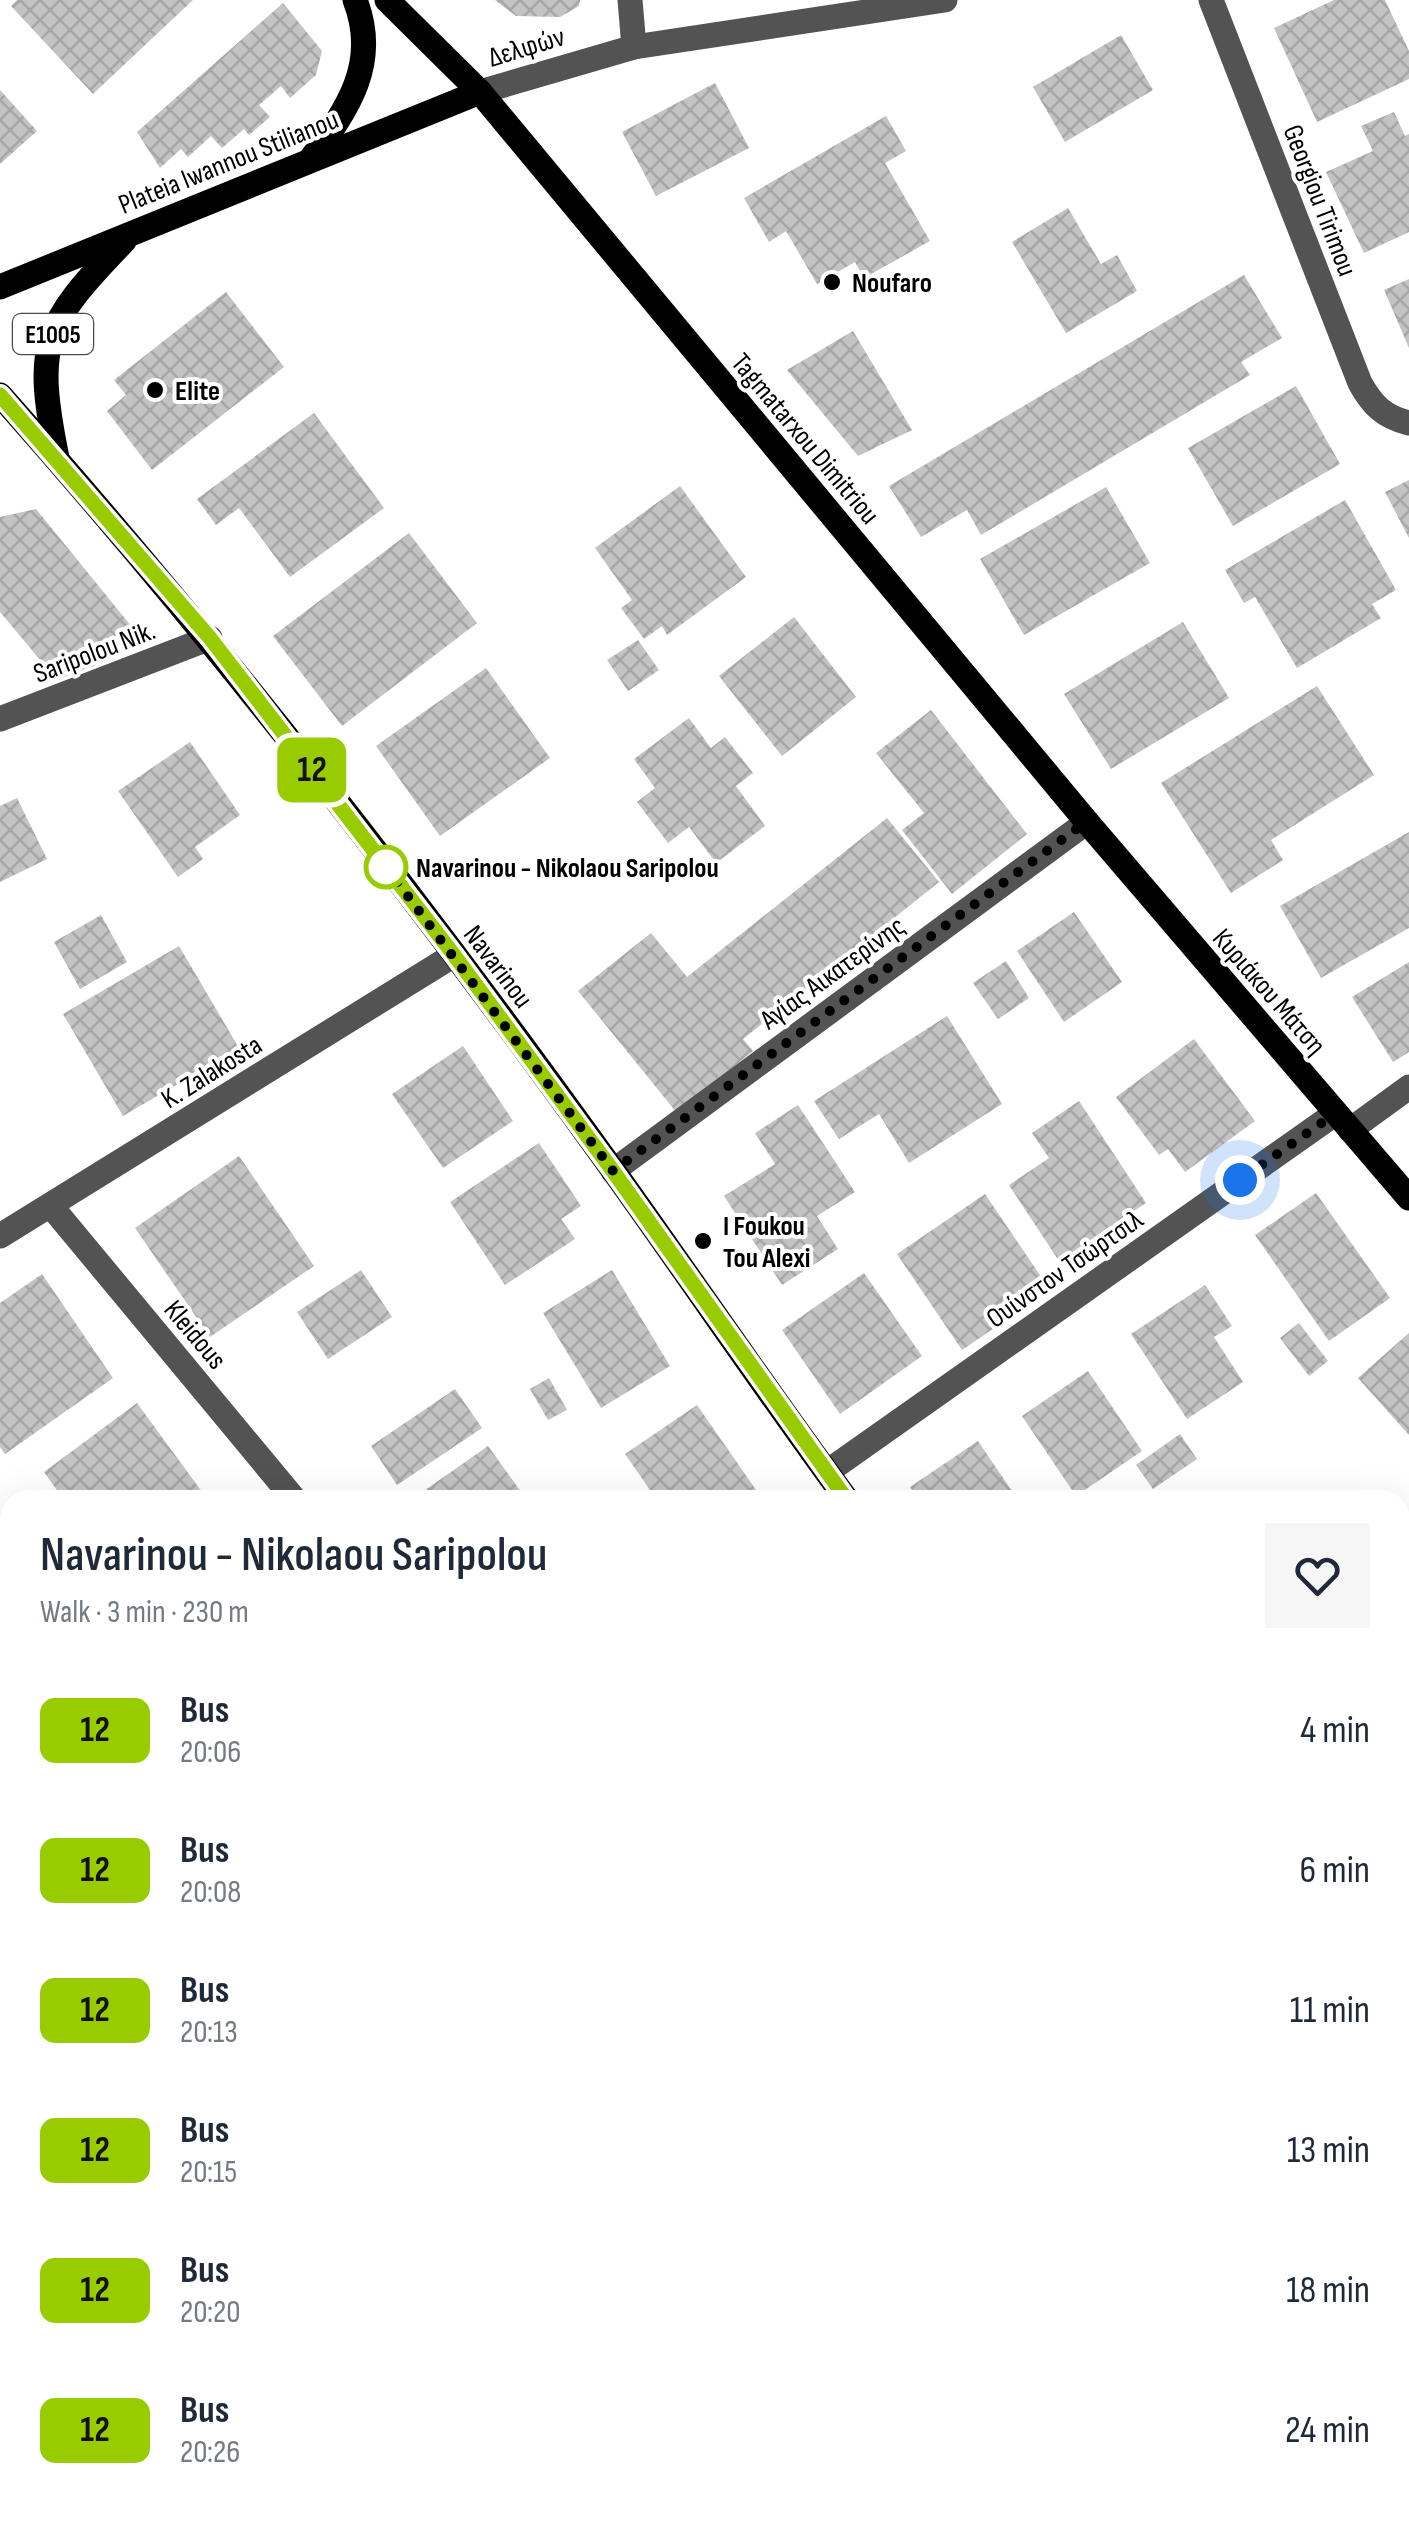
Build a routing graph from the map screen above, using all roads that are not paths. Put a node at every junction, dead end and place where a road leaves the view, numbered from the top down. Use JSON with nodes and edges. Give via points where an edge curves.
{"nodes":[{"id":1,"x":355,"y":0,"type":"edge"},
{"id":2,"x":387,"y":0,"type":"edge"},
{"id":3,"x":630,"y":0,"type":"edge"},
{"id":4,"x":945,"y":0,"type":"edge"},
{"id":5,"x":1211,"y":0,"type":"edge"},
{"id":6,"x":634,"y":47,"type":"junction"},
{"id":7,"x":480,"y":92,"type":"junction"},
{"id":8,"x":311,"y":158,"type":"junction"},
{"id":9,"x":131,"y":234,"type":"junction"},
{"id":10,"x":0,"y":287,"type":"edge"},
{"id":11,"x":0,"y":395,"type":"edge"},
{"id":12,"x":1397,"y":419,"type":"edge"},
{"id":13,"x":58,"y":460,"type":"junction"},
{"id":14,"x":210,"y":638,"type":"junction"},
{"id":15,"x":0,"y":719,"type":"edge"},
{"id":16,"x":1086,"y":822,"type":"junction"},
{"id":17,"x":454,"y":955,"type":"junction"},
{"id":18,"x":1409,"y":1087,"type":"edge"},
{"id":19,"x":1343,"y":1122,"type":"junction"},
{"id":20,"x":613,"y":1171,"type":"junction"},
{"id":21,"x":1409,"y":1198,"type":"edge"},
{"id":22,"x":52,"y":1206,"type":"junction"},
{"id":23,"x":0,"y":1236,"type":"edge"},
{"id":24,"x":826,"y":1472,"type":"junction"},
{"id":25,"x":287,"y":1490,"type":"edge"},
{"id":26,"x":840,"y":1490,"type":"edge"}],
"edges":[{"from":1,"to":8,"type":"main road","via":[[364,38],[357,87]]},
{"from":2,"to":7,"type":"main road","name":"Tagmatarxou Dimitriou"},
{"from":3,"to":6,"type":"street"},
{"from":4,"to":6,"type":"street","name":"Δελφών"},
{"from":5,"to":12,"type":"street","name":"Georgiou Tirimou","via":[[1360,383],[1370,401]]},
{"from":6,"to":7,"type":"street","name":"Δελφών"},
{"from":7,"to":8,"type":"main road","name":"Plateia Iwannou Stilianou","number":"E1005"},
{"from":7,"to":16,"type":"main road","name":"Tagmatarxou Dimitriou"},
{"from":8,"to":9,"type":"main road","name":"Plateia Iwannou Stilianou","number":"E1005"},
{"from":9,"to":10,"type":"main road","name":"Plateia Iwannou Stilianou","number":"E1005"},
{"from":9,"to":13,"type":"main road","number":"E1005","via":[[77,290],[50,341],[46,402]]},
{"from":11,"to":13,"type":"main road","name":"Navarinou"},
{"from":13,"to":14,"type":"main road","name":"Navarinou"},
{"from":14,"to":15,"type":"street","name":"Saripolou Nik."},
{"from":14,"to":17,"type":"main road","name":"Navarinou"},
{"from":16,"to":19,"type":"main road","name":"Κυριάκου Μάτση"},
{"from":16,"to":20,"type":"street","name":"Αγίας Αικατερίνης"},
{"from":17,"to":20,"type":"main road","name":"Navarinou"},
{"from":17,"to":22,"type":"street","name":"K. Zalakosta"},
{"from":18,"to":19,"type":"street","name":"Ουίνστον Τσώρτσιλ"},
{"from":19,"to":21,"type":"main road","name":"Κυριάκου Μάτση"},
{"from":19,"to":24,"type":"street","name":"Ουίνστον Τσώρτσιλ"},
{"from":20,"to":24,"type":"main road","name":"Navarinou"},
{"from":22,"to":23,"type":"street","name":"K. Zalakosta"},
{"from":22,"to":25,"type":"street","name":"Kleidous"},
{"from":24,"to":26,"type":"main road","name":"Navarinou"}]}
